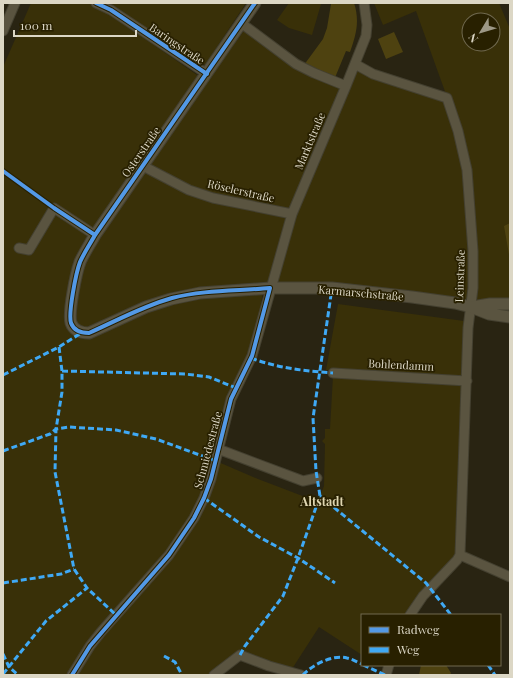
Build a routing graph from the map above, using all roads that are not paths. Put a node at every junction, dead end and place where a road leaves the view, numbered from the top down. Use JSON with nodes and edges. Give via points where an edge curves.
{"nodes":[{"id":1,"x":15,"y":3,"type":"edge"},
{"id":2,"x":96,"y":3,"type":"edge"},
{"id":3,"x":254,"y":3,"type":"edge"},
{"id":4,"x":364,"y":3,"type":"edge"},
{"id":5,"x":241,"y":23,"type":"junction"},
{"id":6,"x":3,"y":31,"type":"edge"},
{"id":7,"x":355,"y":64,"type":"junction"},
{"id":8,"x":207,"y":74,"type":"junction"},
{"id":9,"x":346,"y":86,"type":"junction"},
{"id":10,"x":142,"y":166,"type":"junction"},
{"id":11,"x":292,"y":214,"type":"junction"},
{"id":12,"x":95,"y":235,"type":"junction"},
{"id":13,"x":19,"y":248,"type":"dead end"},
{"id":14,"x":270,"y":288,"type":"junction"},
{"id":15,"x":510,"y":304,"type":"edge"},
{"id":16,"x":471,"y":307,"type":"junction"},
{"id":17,"x":510,"y":316,"type":"edge"},
{"id":18,"x":71,"y":323,"type":"joint"},
{"id":19,"x":333,"y":373,"type":"dead end"},
{"id":20,"x":467,"y":381,"type":"junction"},
{"id":21,"x":218,"y":449,"type":"junction"},
{"id":22,"x":317,"y":478,"type":"dead end"},
{"id":23,"x":460,"y":555,"type":"junction"},
{"id":24,"x":510,"y":577,"type":"edge"},
{"id":25,"x":411,"y":614,"type":"edge"},
{"id":26,"x":72,"y":675,"type":"edge"},
{"id":27,"x":214,"y":675,"type":"edge"},
{"id":28,"x":301,"y":675,"type":"edge"}],
"edges":[{"from":1,"to":6,"type":"street"},
{"from":2,"to":8,"type":"street","name":"Baringstraße","via":[[111,10]]},
{"from":3,"to":5,"type":"street","name":"Osterstraße"},
{"from":4,"to":7,"type":"street","name":"Marktstraße","via":[[368,25]]},
{"from":5,"to":8,"type":"street","name":"Osterstraße"},
{"from":5,"to":9,"type":"street","via":[[296,64]]},
{"from":7,"to":9,"type":"street","name":"Marktstraße"},
{"from":7,"to":16,"type":"street","name":"Leinstraße","via":[[373,74],[447,98],[467,170],[474,283]]},
{"from":8,"to":10,"type":"street","name":"Osterstraße"},
{"from":9,"to":11,"type":"street","name":"Marktstraße"},
{"from":10,"to":11,"type":"street","name":"Röselerstraße","via":[[189,190],[214,198]]},
{"from":10,"to":12,"type":"street","name":"Osterstraße"},
{"from":11,"to":14,"type":"street","name":"Marktstraße"},
{"from":12,"to":13,"type":"street","via":[[54,208],[29,250]]},
{"from":12,"to":18,"type":"street","name":"Osterstraße","via":[[83,257],[75,280]]},
{"from":14,"to":16,"type":"street","name":"Karmarschstraße","via":[[332,288]]},
{"from":14,"to":18,"type":"street","name":"Karmarschstraße","via":[[200,293],[171,298],[89,333],[81,333]]},
{"from":14,"to":21,"type":"street","name":"Schmiedestraße","via":[[252,356],[231,399]]},
{"from":15,"to":16,"type":"street","name":"Karmarschstraße"},
{"from":16,"to":17,"type":"street","name":"Karmarschstraße","via":[[489,314]]},
{"from":16,"to":20,"type":"street","name":"Leinstraße"},
{"from":19,"to":20,"type":"street","name":"Bohlendamm"},
{"from":20,"to":23,"type":"street","name":"Leinstraße"},
{"from":21,"to":22,"type":"street","via":[[303,481]]},
{"from":21,"to":26,"type":"street","name":"Schmiedestraße","via":[[211,479],[194,518],[169,555],[90,646]]},
{"from":23,"to":24,"type":"street"},
{"from":23,"to":25,"type":"street","via":[[422,596]]},
{"from":27,"to":28,"type":"street","via":[[240,656]]}]}
